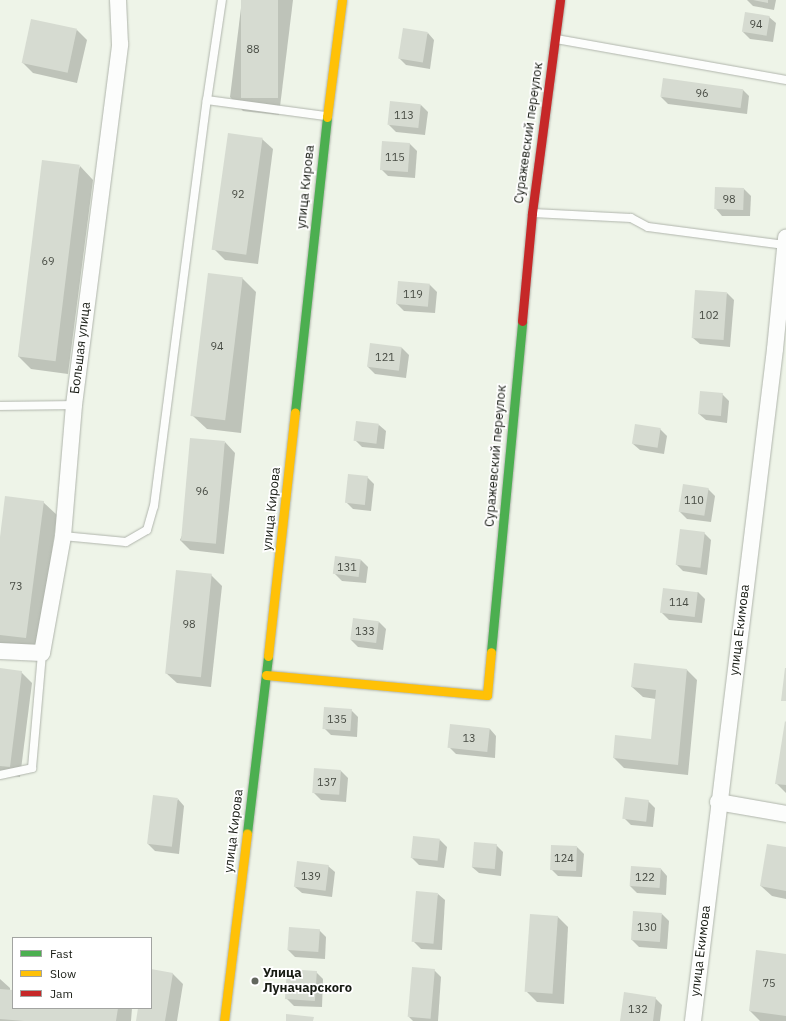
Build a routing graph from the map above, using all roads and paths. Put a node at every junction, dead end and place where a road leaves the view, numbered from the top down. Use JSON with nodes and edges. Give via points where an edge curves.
{"nodes":[{"id":1,"x":118,"y":0,"type":"edge"},
{"id":2,"x":222,"y":0,"type":"edge"},
{"id":3,"x":342,"y":0,"type":"edge"},
{"id":4,"x":560,"y":0,"type":"edge"},
{"id":5,"x":555,"y":39,"type":"junction"},
{"id":6,"x":786,"y":80,"type":"edge"},
{"id":7,"x":207,"y":100,"type":"junction"},
{"id":8,"x":327,"y":116,"type":"junction"},
{"id":9,"x":532,"y":213,"type":"junction"},
{"id":10,"x":786,"y":242,"type":"edge"},
{"id":11,"x":74,"y":405,"type":"junction"},
{"id":12,"x":0,"y":406,"type":"edge"},
{"id":13,"x":63,"y":536,"type":"junction"},
{"id":14,"x":0,"y":651,"type":"edge"},
{"id":15,"x":42,"y":653,"type":"junction"},
{"id":16,"x":266,"y":675,"type":"junction"},
{"id":17,"x":0,"y":775,"type":"edge"},
{"id":18,"x":718,"y":802,"type":"junction"},
{"id":19,"x":786,"y":814,"type":"edge"},
{"id":20,"x":224,"y":1021,"type":"edge"},
{"id":21,"x":693,"y":1021,"type":"edge"}],
"edges":[{"from":1,"to":11,"type":"street","name":"Большая улица","via":[[120,44]]},
{"from":2,"to":7,"type":"lane"},
{"from":3,"to":8,"type":"street","name":"улица Кирова"},
{"from":4,"to":5,"type":"street","name":"Суражевский переулок"},
{"from":5,"to":6,"type":"lane"},
{"from":5,"to":9,"type":"street","name":"Суражевский переулок"},
{"from":7,"to":8,"type":"lane"},
{"from":7,"to":13,"type":"lane","via":[[154,506],[147,530],[126,542]]},
{"from":8,"to":16,"type":"street","name":"улица Кирова"},
{"from":9,"to":10,"type":"lane","via":[[631,218],[648,227]]},
{"from":9,"to":16,"type":"street","name":"Суражевский переулок","via":[[487,695]]},
{"from":10,"to":18,"type":"street","name":"улица Екимова"},
{"from":11,"to":12,"type":"lane"},
{"from":11,"to":13,"type":"street","name":"Большая улица"},
{"from":13,"to":15,"type":"street","name":"Большая улица"},
{"from":14,"to":15,"type":"street"},
{"from":15,"to":17,"type":"lane","via":[[32,768]]},
{"from":16,"to":20,"type":"street","name":"улица Кирова"},
{"from":18,"to":19,"type":"street"},
{"from":18,"to":21,"type":"street","name":"улица Екимова"}]}
